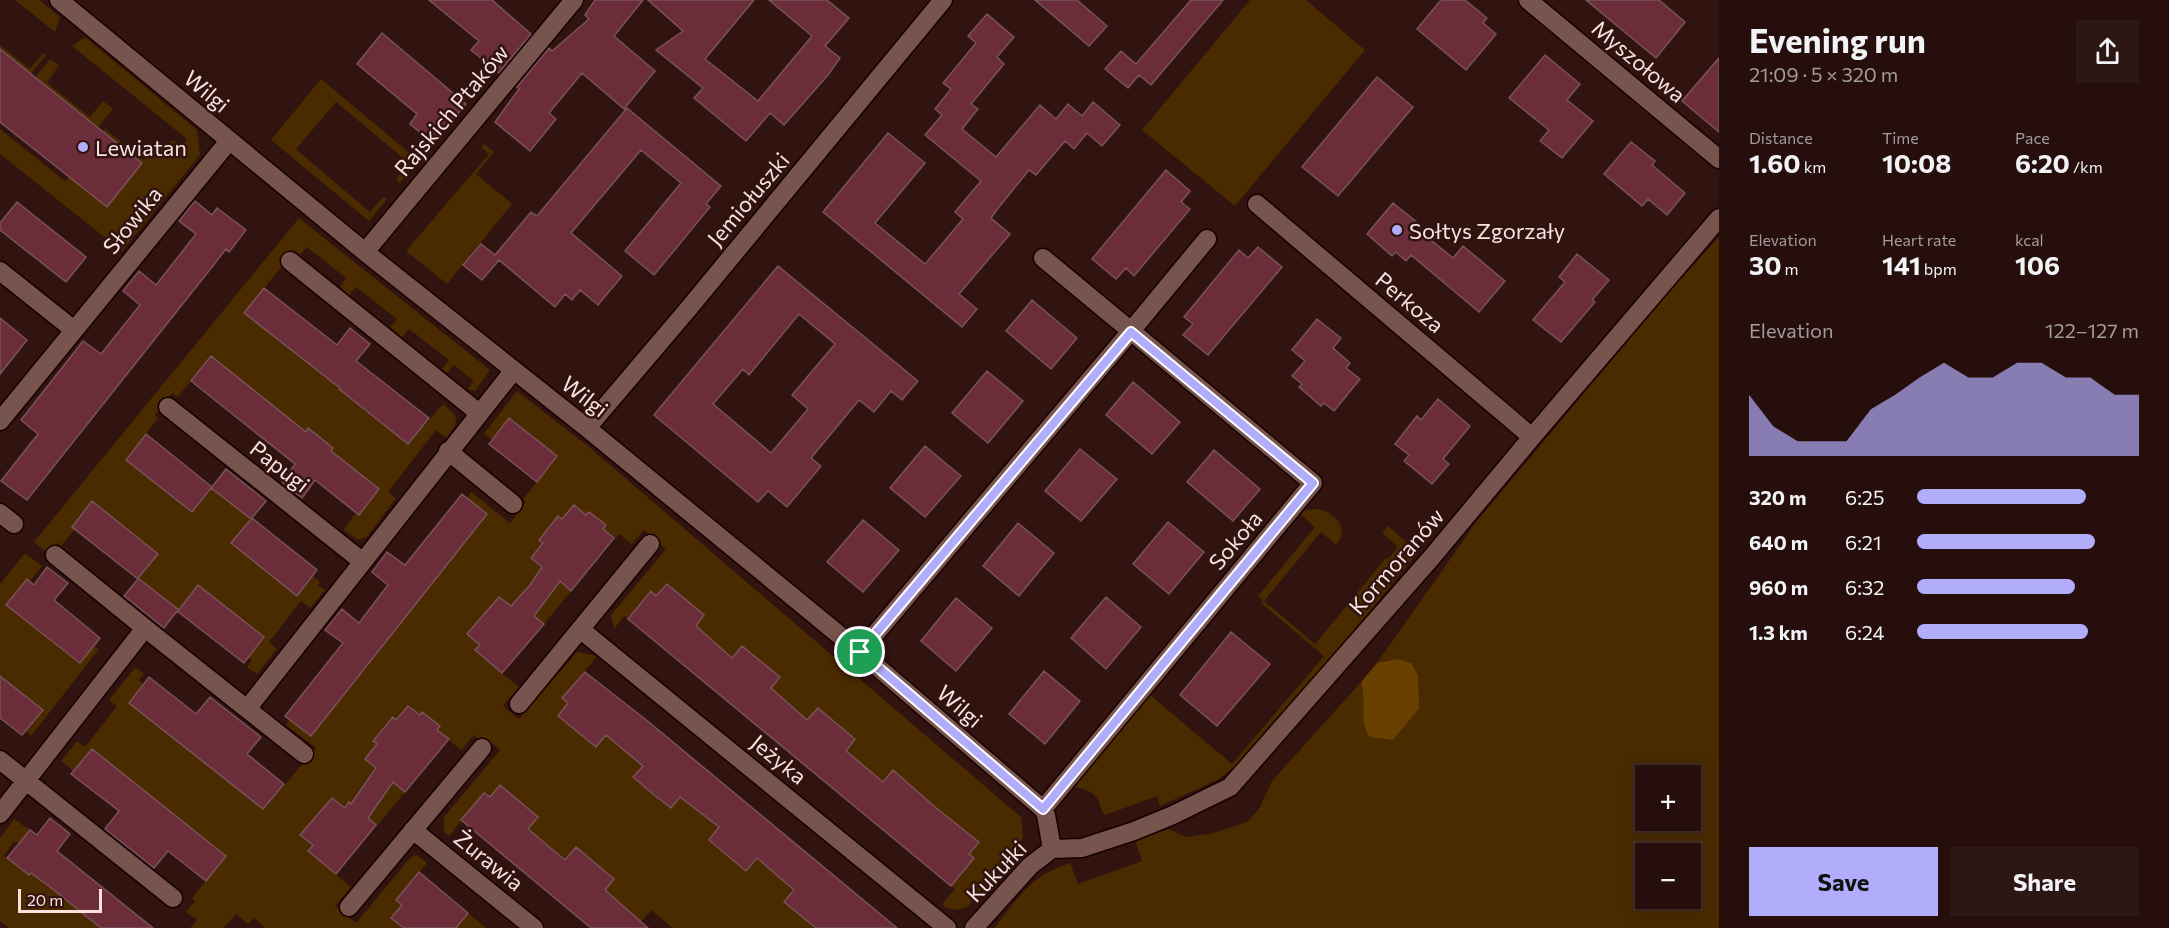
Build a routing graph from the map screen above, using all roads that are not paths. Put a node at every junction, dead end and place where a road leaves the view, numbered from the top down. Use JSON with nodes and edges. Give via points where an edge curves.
{"nodes":[{"id":1,"x":59,"y":0,"type":"edge"},
{"id":2,"x":574,"y":0,"type":"edge"},
{"id":3,"x":944,"y":0,"type":"edge"},
{"id":4,"x":1528,"y":0,"type":"edge"},
{"id":5,"x":229,"y":141,"type":"junction"},
{"id":6,"x":1719,"y":159,"type":"edge"},
{"id":7,"x":1257,"y":204,"type":"dead end"},
{"id":8,"x":1719,"y":218,"type":"edge"},
{"id":9,"x":1207,"y":239,"type":"dead end"},
{"id":10,"x":365,"y":252,"type":"junction"},
{"id":11,"x":1043,"y":258,"type":"dead end"},
{"id":12,"x":290,"y":261,"type":"dead end"},
{"id":13,"x":0,"y":271,"type":"edge"},
{"id":14,"x":74,"y":330,"type":"junction"},
{"id":15,"x":1131,"y":332,"type":"junction"},
{"id":16,"x":514,"y":370,"type":"junction"},
{"id":17,"x":168,"y":407,"type":"dead end"},
{"id":18,"x":479,"y":412,"type":"junction"},
{"id":19,"x":0,"y":421,"type":"edge"},
{"id":20,"x":587,"y":428,"type":"junction"},
{"id":21,"x":1532,"y":437,"type":"junction"},
{"id":22,"x":448,"y":451,"type":"junction"},
{"id":23,"x":513,"y":504,"type":"dead end"},
{"id":24,"x":650,"y":544,"type":"dead end"},
{"id":25,"x":55,"y":555,"type":"dead end"},
{"id":26,"x":363,"y":562,"type":"junction"},
{"id":27,"x":145,"y":628,"type":"junction"},
{"id":28,"x":580,"y":629,"type":"junction"},
{"id":29,"x":860,"y":652,"type":"junction"},
{"id":30,"x":519,"y":704,"type":"dead end"},
{"id":31,"x":247,"y":709,"type":"junction"},
{"id":32,"x":482,"y":748,"type":"dead end"},
{"id":33,"x":304,"y":753,"type":"dead end"},
{"id":34,"x":0,"y":760,"type":"edge"},
{"id":35,"x":26,"y":781,"type":"junction"},
{"id":36,"x":1043,"y":809,"type":"junction"},
{"id":37,"x":0,"y":814,"type":"edge"},
{"id":38,"x":413,"y":830,"type":"junction"},
{"id":39,"x":1052,"y":849,"type":"junction"},
{"id":40,"x":173,"y":898,"type":"dead end"},
{"id":41,"x":350,"y":907,"type":"dead end"},
{"id":42,"x":534,"y":928,"type":"edge"},
{"id":43,"x":947,"y":928,"type":"edge"},
{"id":44,"x":974,"y":928,"type":"edge"}],
"edges":[{"from":1,"to":5,"type":"street","name":"Wilgi"},
{"from":2,"to":10,"type":"street","name":"Rajskich Ptaków"},
{"from":3,"to":20,"type":"street","name":"Jemiołuszki"},
{"from":4,"to":6,"type":"street","name":"Myszołowa"},
{"from":5,"to":10,"type":"street","name":"Wilgi"},
{"from":5,"to":14,"type":"street","name":"Słowika"},
{"from":7,"to":21,"type":"street","name":"Perkoza"},
{"from":8,"to":21,"type":"street","name":"Kormoranów"},
{"from":9,"to":15,"type":"street"},
{"from":10,"to":16,"type":"street","name":"Wilgi"},
{"from":11,"to":15,"type":"street","name":"Sokoła"},
{"from":12,"to":18,"type":"street"},
{"from":13,"to":14,"type":"street"},
{"from":14,"to":19,"type":"street","name":"Słowika"},
{"from":15,"to":29,"type":"street"},
{"from":15,"to":36,"type":"street","name":"Sokoła","via":[[1313,483]]},
{"from":16,"to":18,"type":"street"},
{"from":16,"to":20,"type":"street","name":"Wilgi"},
{"from":17,"to":26,"type":"street","name":"Papugi"},
{"from":18,"to":22,"type":"street"},
{"from":20,"to":29,"type":"street","name":"Wilgi"},
{"from":21,"to":39,"type":"street","name":"Kormoranów","via":[[1230,787],[1141,828],[1082,848]]},
{"from":22,"to":23,"type":"street"},
{"from":22,"to":26,"type":"street"},
{"from":24,"to":28,"type":"street"},
{"from":25,"to":27,"type":"street"},
{"from":26,"to":31,"type":"street"},
{"from":27,"to":31,"type":"street"},
{"from":27,"to":35,"type":"street"},
{"from":28,"to":30,"type":"street"},
{"from":28,"to":43,"type":"street","name":"Jeżyka"},
{"from":29,"to":36,"type":"street","name":"Wilgi"},
{"from":31,"to":33,"type":"street"},
{"from":32,"to":38,"type":"street"},
{"from":34,"to":35,"type":"street"},
{"from":35,"to":37,"type":"street"},
{"from":35,"to":40,"type":"street"},
{"from":36,"to":39,"type":"street"},
{"from":38,"to":41,"type":"street"},
{"from":38,"to":42,"type":"street","name":"Żurawia"},
{"from":39,"to":44,"type":"street","name":"Kukułki","via":[[1030,866]]}]}
